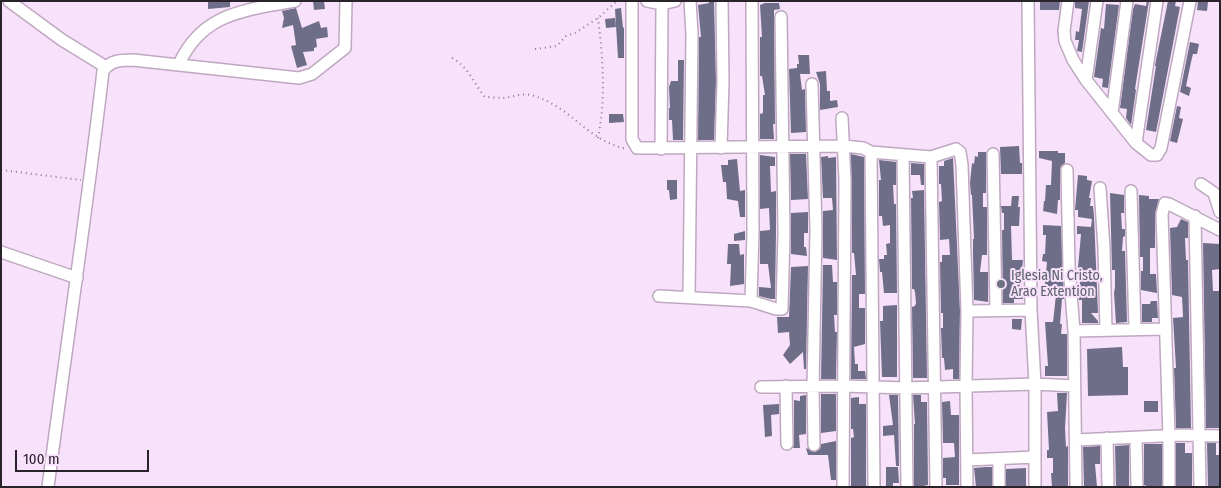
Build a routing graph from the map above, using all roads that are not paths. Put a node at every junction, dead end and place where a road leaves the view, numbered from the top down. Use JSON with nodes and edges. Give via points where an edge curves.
{"nodes":[{"id":1,"x":9,"y":1,"type":"edge"},
{"id":2,"x":295,"y":1,"type":"edge"},
{"id":3,"x":346,"y":1,"type":"edge"},
{"id":4,"x":632,"y":1,"type":"edge"},
{"id":5,"x":646,"y":1,"type":"edge"},
{"id":6,"x":675,"y":1,"type":"edge"},
{"id":7,"x":690,"y":1,"type":"edge"},
{"id":8,"x":722,"y":1,"type":"edge"},
{"id":9,"x":752,"y":1,"type":"edge"},
{"id":10,"x":1028,"y":1,"type":"edge"},
{"id":11,"x":1068,"y":1,"type":"edge"},
{"id":12,"x":1097,"y":1,"type":"edge"},
{"id":13,"x":1127,"y":1,"type":"edge"},
{"id":14,"x":1157,"y":1,"type":"edge"},
{"id":15,"x":1190,"y":1,"type":"edge"},
{"id":16,"x":278,"y":3,"type":"edge"},
{"id":17,"x":662,"y":4,"type":"junction"},
{"id":18,"x":781,"y":16,"type":"dead end"},
{"id":19,"x":179,"y":64,"type":"junction"},
{"id":20,"x":106,"y":68,"type":"junction"},
{"id":21,"x":1086,"y":80,"type":"junction"},
{"id":22,"x":812,"y":84,"type":"dead end"},
{"id":23,"x":1112,"y":113,"type":"junction"},
{"id":24,"x":842,"y":118,"type":"dead end"},
{"id":25,"x":1136,"y":143,"type":"junction"},
{"id":26,"x":844,"y":146,"type":"junction"},
{"id":27,"x":721,"y":148,"type":"junction"},
{"id":28,"x":752,"y":148,"type":"junction"},
{"id":29,"x":782,"y":148,"type":"junction"},
{"id":30,"x":813,"y":148,"type":"junction"},
{"id":31,"x":661,"y":149,"type":"junction"},
{"id":32,"x":692,"y":149,"type":"junction"},
{"id":33,"x":871,"y":152,"type":"junction"},
{"id":34,"x":992,"y":154,"type":"dead end"},
{"id":35,"x":903,"y":155,"type":"junction"},
{"id":36,"x":931,"y":157,"type":"junction"},
{"id":37,"x":1067,"y":170,"type":"dead end"},
{"id":38,"x":1201,"y":184,"type":"dead end"},
{"id":39,"x":1100,"y":188,"type":"dead end"},
{"id":40,"x":1131,"y":191,"type":"dead end"},
{"id":41,"x":1217,"y":195,"type":"edge"},
{"id":42,"x":1220,"y":212,"type":"edge"},
{"id":43,"x":1195,"y":216,"type":"junction"},
{"id":44,"x":1220,"y":230,"type":"edge"},
{"id":45,"x":1,"y":252,"type":"edge"},
{"id":46,"x":76,"y":278,"type":"junction"},
{"id":47,"x":659,"y":296,"type":"dead end"},
{"id":48,"x":689,"y":297,"type":"junction"},
{"id":49,"x":751,"y":301,"type":"junction"},
{"id":50,"x":996,"y":310,"type":"junction"},
{"id":51,"x":1031,"y":310,"type":"junction"},
{"id":52,"x":967,"y":311,"type":"junction"},
{"id":53,"x":1166,"y":329,"type":"junction"},
{"id":54,"x":1106,"y":330,"type":"junction"},
{"id":55,"x":1135,"y":330,"type":"junction"},
{"id":56,"x":1074,"y":331,"type":"junction"},
{"id":57,"x":1035,"y":384,"type":"junction"},
{"id":58,"x":786,"y":386,"type":"junction"},
{"id":59,"x":813,"y":386,"type":"junction"},
{"id":60,"x":844,"y":386,"type":"junction"},
{"id":61,"x":966,"y":386,"type":"junction"},
{"id":62,"x":1074,"y":386,"type":"junction"},
{"id":63,"x":761,"y":387,"type":"dead end"},
{"id":64,"x":874,"y":387,"type":"junction"},
{"id":65,"x":934,"y":387,"type":"junction"},
{"id":66,"x":905,"y":388,"type":"junction"},
{"id":67,"x":1199,"y":435,"type":"junction"},
{"id":68,"x":1169,"y":436,"type":"junction"},
{"id":69,"x":1220,"y":436,"type":"edge"},
{"id":70,"x":1107,"y":438,"type":"junction"},
{"id":71,"x":1136,"y":438,"type":"junction"},
{"id":72,"x":1076,"y":440,"type":"junction"},
{"id":73,"x":787,"y":444,"type":"dead end"},
{"id":74,"x":814,"y":445,"type":"dead end"},
{"id":75,"x":1035,"y":457,"type":"junction"},
{"id":76,"x":999,"y":459,"type":"junction"},
{"id":77,"x":967,"y":460,"type":"junction"},
{"id":78,"x":48,"y":487,"type":"edge"},
{"id":79,"x":843,"y":487,"type":"edge"},
{"id":80,"x":874,"y":487,"type":"edge"},
{"id":81,"x":906,"y":487,"type":"edge"},
{"id":82,"x":936,"y":487,"type":"edge"},
{"id":83,"x":967,"y":487,"type":"edge"},
{"id":84,"x":999,"y":487,"type":"edge"},
{"id":85,"x":1035,"y":487,"type":"edge"},
{"id":86,"x":1076,"y":487,"type":"edge"},
{"id":87,"x":1108,"y":487,"type":"edge"},
{"id":88,"x":1137,"y":487,"type":"edge"},
{"id":89,"x":1169,"y":487,"type":"edge"},
{"id":90,"x":1200,"y":487,"type":"edge"}],
"edges":[{"from":1,"to":20,"type":"street"},
{"from":2,"to":16,"type":"street"},
{"from":3,"to":19,"type":"street","via":[[345,48],[312,74],[299,78]]},
{"from":4,"to":31,"type":"street","via":[[632,139],[637,148]]},
{"from":5,"to":17,"type":"street"},
{"from":6,"to":17,"type":"street"},
{"from":7,"to":32,"type":"street"},
{"from":8,"to":27,"type":"street"},
{"from":9,"to":28,"type":"street"},
{"from":10,"to":51,"type":"street"},
{"from":11,"to":21,"type":"street","via":[[1066,41]]},
{"from":12,"to":21,"type":"street"},
{"from":13,"to":23,"type":"street"},
{"from":14,"to":25,"type":"street"},
{"from":15,"to":25,"type":"street","via":[[1161,148],[1157,155],[1151,155]]},
{"from":16,"to":19,"type":"street","via":[[214,22],[186,50]]},
{"from":17,"to":31,"type":"street"},
{"from":18,"to":29,"type":"street"},
{"from":19,"to":20,"type":"street","via":[[119,60]]},
{"from":20,"to":46,"type":"street","via":[[103,71]]},
{"from":21,"to":23,"type":"street"},
{"from":22,"to":30,"type":"street"},
{"from":23,"to":25,"type":"street"},
{"from":24,"to":26,"type":"street"},
{"from":26,"to":30,"type":"street"},
{"from":26,"to":33,"type":"street"},
{"from":26,"to":60,"type":"street"},
{"from":27,"to":28,"type":"street"},
{"from":27,"to":32,"type":"street"},
{"from":28,"to":29,"type":"street"},
{"from":28,"to":49,"type":"street"},
{"from":29,"to":30,"type":"street"},
{"from":29,"to":49,"type":"street","via":[[782,309]]},
{"from":30,"to":59,"type":"street","via":[[816,241]]},
{"from":31,"to":32,"type":"street"},
{"from":32,"to":48,"type":"street"},
{"from":33,"to":35,"type":"street"},
{"from":33,"to":64,"type":"street"},
{"from":34,"to":50,"type":"street"},
{"from":35,"to":36,"type":"street"},
{"from":35,"to":66,"type":"street"},
{"from":36,"to":52,"type":"street","via":[[956,149],[962,156]]},
{"from":36,"to":65,"type":"street"},
{"from":37,"to":56,"type":"street"},
{"from":38,"to":41,"type":"street"},
{"from":39,"to":54,"type":"street"},
{"from":40,"to":55,"type":"street"},
{"from":41,"to":42,"type":"street"},
{"from":43,"to":44,"type":"street"},
{"from":43,"to":53,"type":"street","via":[[1165,203],[1162,209]]},
{"from":43,"to":67,"type":"street"},
{"from":45,"to":46,"type":"street"},
{"from":46,"to":78,"type":"street"},
{"from":47,"to":48,"type":"street"},
{"from":48,"to":49,"type":"street"},
{"from":50,"to":51,"type":"street"},
{"from":50,"to":52,"type":"street"},
{"from":51,"to":57,"type":"street"},
{"from":52,"to":61,"type":"street"},
{"from":53,"to":55,"type":"street"},
{"from":53,"to":68,"type":"street"},
{"from":54,"to":55,"type":"street"},
{"from":54,"to":56,"type":"street"},
{"from":56,"to":62,"type":"street"},
{"from":57,"to":61,"type":"street"},
{"from":57,"to":62,"type":"street"},
{"from":57,"to":75,"type":"street"},
{"from":58,"to":59,"type":"street"},
{"from":58,"to":63,"type":"street"},
{"from":58,"to":73,"type":"street"},
{"from":59,"to":60,"type":"street"},
{"from":59,"to":74,"type":"street"},
{"from":60,"to":64,"type":"street"},
{"from":60,"to":79,"type":"street"},
{"from":61,"to":65,"type":"street"},
{"from":61,"to":77,"type":"street"},
{"from":62,"to":72,"type":"street"},
{"from":64,"to":66,"type":"street"},
{"from":64,"to":80,"type":"street"},
{"from":65,"to":66,"type":"street"},
{"from":65,"to":82,"type":"street"},
{"from":66,"to":81,"type":"street"},
{"from":67,"to":68,"type":"street"},
{"from":67,"to":69,"type":"street"},
{"from":67,"to":90,"type":"street"},
{"from":68,"to":71,"type":"street"},
{"from":68,"to":89,"type":"street"},
{"from":70,"to":71,"type":"street"},
{"from":70,"to":72,"type":"street"},
{"from":70,"to":87,"type":"street"},
{"from":71,"to":88,"type":"street"},
{"from":72,"to":86,"type":"street"},
{"from":75,"to":76,"type":"street"},
{"from":75,"to":85,"type":"street"},
{"from":76,"to":77,"type":"street"},
{"from":76,"to":84,"type":"street"},
{"from":77,"to":83,"type":"street"}]}
